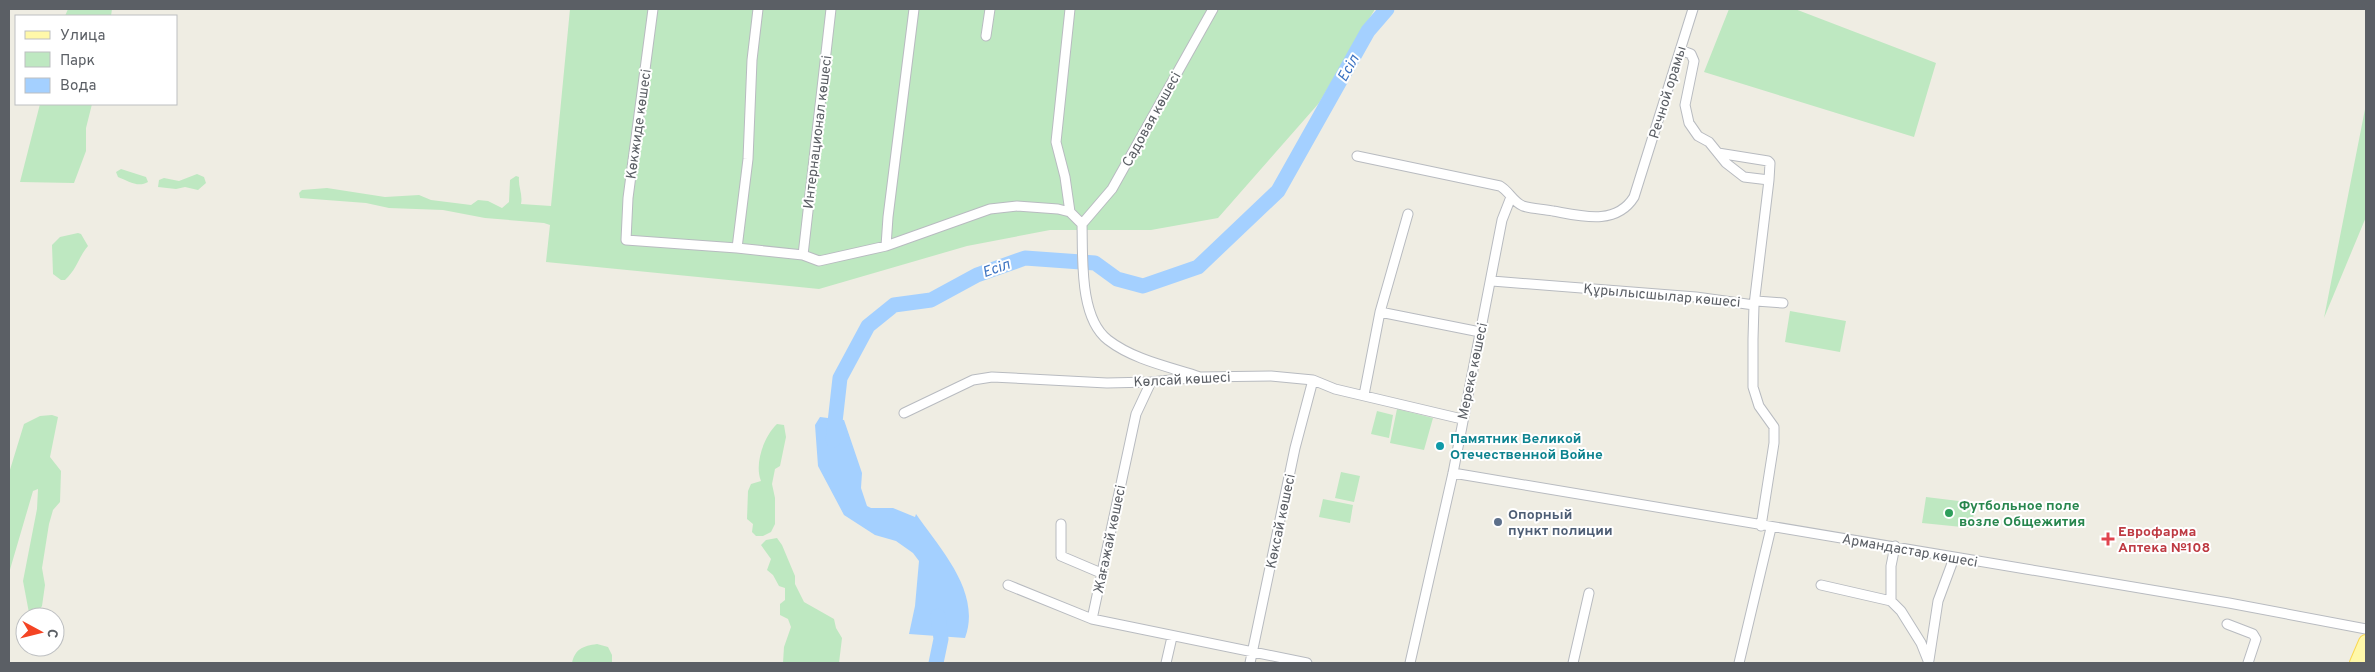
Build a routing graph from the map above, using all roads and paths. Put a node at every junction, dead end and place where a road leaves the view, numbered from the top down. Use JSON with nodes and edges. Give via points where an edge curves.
{"nodes":[{"id":1,"x":653,"y":9,"type":"edge"},
{"id":2,"x":758,"y":9,"type":"edge"},
{"id":3,"x":831,"y":9,"type":"edge"},
{"id":4,"x":914,"y":9,"type":"edge"},
{"id":5,"x":990,"y":9,"type":"edge"},
{"id":6,"x":1070,"y":9,"type":"edge"},
{"id":7,"x":1213,"y":9,"type":"edge"},
{"id":8,"x":1692,"y":9,"type":"edge"},
{"id":9,"x":986,"y":36,"type":"dead end"},
{"id":10,"x":1680,"y":50,"type":"junction"},
{"id":11,"x":1718,"y":153,"type":"junction"},
{"id":12,"x":1357,"y":156,"type":"dead end"},
{"id":13,"x":1769,"y":180,"type":"junction"},
{"id":14,"x":1511,"y":197,"type":"junction"},
{"id":15,"x":1070,"y":212,"type":"junction"},
{"id":16,"x":1408,"y":214,"type":"dead end"},
{"id":17,"x":1082,"y":224,"type":"junction"},
{"id":18,"x":886,"y":246,"type":"junction"},
{"id":19,"x":736,"y":248,"type":"junction"},
{"id":20,"x":803,"y":255,"type":"junction"},
{"id":21,"x":1492,"y":280,"type":"junction"},
{"id":22,"x":1755,"y":303,"type":"junction"},
{"id":23,"x":1783,"y":303,"type":"dead end"},
{"id":24,"x":1380,"y":312,"type":"junction"},
{"id":25,"x":1480,"y":332,"type":"junction"},
{"id":26,"x":1200,"y":377,"type":"junction"},
{"id":27,"x":1313,"y":380,"type":"junction"},
{"id":28,"x":1151,"y":382,"type":"junction"},
{"id":29,"x":1364,"y":395,"type":"junction"},
{"id":30,"x":904,"y":413,"type":"dead end"},
{"id":31,"x":1462,"y":419,"type":"junction"},
{"id":32,"x":1453,"y":473,"type":"junction"},
{"id":33,"x":1061,"y":524,"type":"dead end"},
{"id":34,"x":1761,"y":526,"type":"junction"},
{"id":35,"x":1772,"y":528,"type":"junction"},
{"id":36,"x":1895,"y":546,"type":"junction"},
{"id":37,"x":1954,"y":558,"type":"junction"},
{"id":38,"x":1102,"y":574,"type":"junction"},
{"id":39,"x":1820,"y":585,"type":"dead end"},
{"id":40,"x":1008,"y":586,"type":"dead end"},
{"id":41,"x":1590,"y":592,"type":"dead end"},
{"id":42,"x":1891,"y":601,"type":"junction"},
{"id":43,"x":1092,"y":619,"type":"junction"},
{"id":44,"x":2227,"y":624,"type":"dead end"},
{"id":45,"x":2366,"y":629,"type":"edge"},
{"id":46,"x":1172,"y":637,"type":"junction"},
{"id":47,"x":2366,"y":642,"type":"edge"},
{"id":48,"x":1252,"y":651,"type":"junction"},
{"id":49,"x":1929,"y":662,"type":"edge"},
{"id":50,"x":1166,"y":663,"type":"edge"},
{"id":51,"x":1250,"y":663,"type":"edge"},
{"id":52,"x":1307,"y":663,"type":"edge"},
{"id":53,"x":1410,"y":663,"type":"edge"},
{"id":54,"x":1573,"y":663,"type":"edge"},
{"id":55,"x":1739,"y":663,"type":"edge"},
{"id":56,"x":2248,"y":663,"type":"edge"},
{"id":57,"x":2357,"y":663,"type":"edge"}],
"edges":[{"from":1,"to":19,"type":"street","name":"Көкжиде көшесі","via":[[628,198],[626,240]]},
{"from":2,"to":19,"type":"street","via":[[752,60],[748,159]]},
{"from":3,"to":20,"type":"street","name":"Интернационал көшесі"},
{"from":4,"to":18,"type":"street"},
{"from":5,"to":9,"type":"street"},
{"from":6,"to":15,"type":"street","via":[[1056,142]]},
{"from":7,"to":17,"type":"street","name":"Садовая көшесі","via":[[1112,189]]},
{"from":8,"to":10,"type":"street","name":"Речной орамы"},
{"from":10,"to":11,"type":"street","via":[[1691,54],[1694,60],[1685,105],[1689,123],[1698,136],[1709,142]]},
{"from":10,"to":14,"type":"street","name":"Речной орамы","via":[[1630,204],[1608,216],[1584,217],[1522,205]]},
{"from":11,"to":13,"type":"street","via":[[1744,178]]},
{"from":11,"to":13,"type":"street","via":[[1768,161]]},
{"from":12,"to":14,"type":"street","name":"Речной орамы","via":[[1500,186]]},
{"from":13,"to":22,"type":"street"},
{"from":14,"to":21,"type":"street","name":"Мереке көшесі","via":[[1502,220]]},
{"from":15,"to":17,"type":"street"},
{"from":15,"to":18,"type":"street","via":[[1017,206],[990,208]]},
{"from":16,"to":24,"type":"street"},
{"from":17,"to":26,"type":"street","via":[[1084,279],[1094,322],[1106,339],[1133,354]]},
{"from":18,"to":20,"type":"street","via":[[820,261]]},
{"from":19,"to":20,"type":"street"},
{"from":21,"to":22,"type":"street","name":"Құрылысшылар көшесі"},
{"from":21,"to":25,"type":"street","name":"Мереке көшесі"},
{"from":22,"to":23,"type":"street"},
{"from":22,"to":34,"type":"street","name":"Құрылысшылар көшесі","via":[[1753,387],[1758,406],[1774,427]]},
{"from":24,"to":25,"type":"street"},
{"from":24,"to":29,"type":"street"},
{"from":25,"to":31,"type":"street","name":"Мереке көшесі"},
{"from":26,"to":27,"type":"street","name":"Көлсай көшесі","via":[[1270,376]]},
{"from":26,"to":28,"type":"street","name":"Көлсай көшесі"},
{"from":27,"to":29,"type":"street","name":"Көлсай көшесі"},
{"from":27,"to":48,"type":"street","name":"Көксай көшесі","via":[[1295,448]]},
{"from":28,"to":30,"type":"street","name":"Көлсай көшесі","via":[[1065,382],[992,377],[973,380]]},
{"from":28,"to":38,"type":"street","name":"Жағажай көшесі","via":[[1136,414]]},
{"from":29,"to":31,"type":"street","name":"Көлсай көшесі"},
{"from":31,"to":32,"type":"street","name":"Мереке көшесі"},
{"from":32,"to":34,"type":"street","name":"Армандастар көшесі"},
{"from":32,"to":53,"type":"street","name":"Мереке көшесі"},
{"from":33,"to":38,"type":"street","via":[[1061,556]]},
{"from":34,"to":35,"type":"street","name":"Армандастар көшесі"},
{"from":35,"to":36,"type":"street","name":"Армандастар көшесі"},
{"from":35,"to":55,"type":"street"},
{"from":36,"to":37,"type":"street","name":"Армандастар көшесі"},
{"from":36,"to":42,"type":"street","via":[[1891,566]]},
{"from":37,"to":45,"type":"street","name":"Армандастар көшесі"},
{"from":37,"to":49,"type":"street","via":[[1938,601]]},
{"from":38,"to":43,"type":"street","name":"Жағажай көшесі"},
{"from":39,"to":42,"type":"street"},
{"from":40,"to":43,"type":"street"},
{"from":41,"to":54,"type":"street"},
{"from":42,"to":49,"type":"street","via":[[1901,611]]},
{"from":43,"to":46,"type":"street"},
{"from":44,"to":56,"type":"street","via":[[2253,634],[2256,639]]},
{"from":46,"to":48,"type":"street"},
{"from":46,"to":50,"type":"street"},
{"from":47,"to":57,"type":"main road"},
{"from":48,"to":51,"type":"street","name":"Көксай көшесі"},
{"from":48,"to":52,"type":"street"}]}
